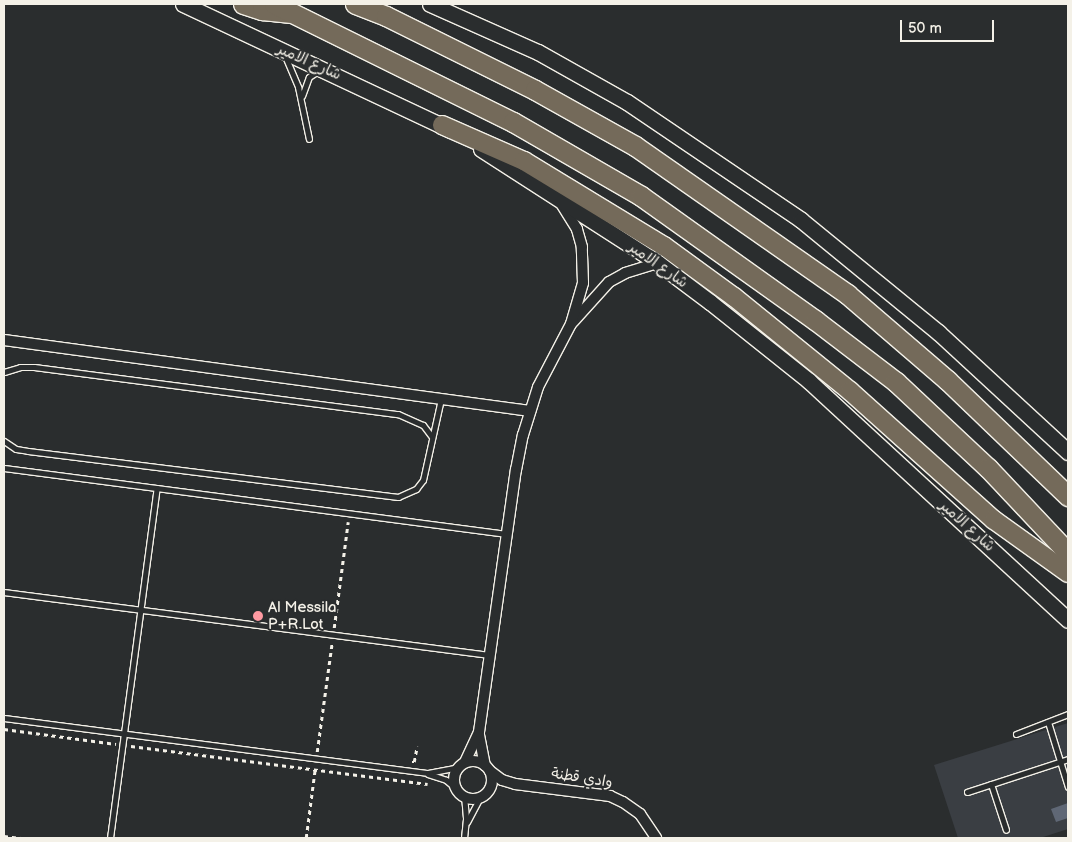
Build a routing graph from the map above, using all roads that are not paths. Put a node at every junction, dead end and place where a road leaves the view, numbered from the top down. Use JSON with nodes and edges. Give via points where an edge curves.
{"nodes":[{"id":1,"x":183,"y":4,"type":"edge"},
{"id":2,"x":244,"y":4,"type":"edge"},
{"id":3,"x":274,"y":4,"type":"edge"},
{"id":4,"x":355,"y":4,"type":"edge"},
{"id":5,"x":430,"y":4,"type":"edge"},
{"id":6,"x":296,"y":13,"type":"junction"},
{"id":7,"x":281,"y":50,"type":"junction"},
{"id":8,"x":321,"y":68,"type":"junction"},
{"id":9,"x":302,"y":107,"type":"junction"},
{"id":10,"x":442,"y":125,"type":"junction"},
{"id":11,"x":309,"y":139,"type":"dead end"},
{"id":12,"x":557,"y":198,"type":"junction"},
{"id":13,"x":658,"y":263,"type":"junction"},
{"id":14,"x":571,"y":324,"type":"junction"},
{"id":15,"x":4,"y":340,"type":"edge"},
{"id":16,"x":4,"y":372,"type":"edge"},
{"id":17,"x":441,"y":398,"type":"junction"},
{"id":18,"x":530,"y":411,"type":"junction"},
{"id":19,"x":1052,"y":435,"type":"junction"},
{"id":20,"x":432,"y":437,"type":"junction"},
{"id":21,"x":4,"y":441,"type":"edge"},
{"id":22,"x":1068,"y":441,"type":"edge"},
{"id":23,"x":1068,"y":452,"type":"edge"},
{"id":24,"x":4,"y":468,"type":"edge"},
{"id":25,"x":157,"y":488,"type":"junction"},
{"id":26,"x":1068,"y":496,"type":"edge"},
{"id":27,"x":507,"y":534,"type":"junction"},
{"id":28,"x":1068,"y":553,"type":"edge"},
{"id":29,"x":1068,"y":573,"type":"edge"},
{"id":30,"x":4,"y":592,"type":"edge"},
{"id":31,"x":141,"y":610,"type":"junction"},
{"id":32,"x":1068,"y":620,"type":"edge"},
{"id":33,"x":489,"y":655,"type":"junction"},
{"id":34,"x":1068,"y":714,"type":"edge"},
{"id":35,"x":4,"y":718,"type":"edge"},
{"id":36,"x":1048,"y":722,"type":"junction"},
{"id":37,"x":479,"y":732,"type":"junction"},
{"id":38,"x":124,"y":734,"type":"junction"},
{"id":39,"x":1016,"y":734,"type":"dead end"},
{"id":40,"x":1068,"y":759,"type":"edge"},
{"id":41,"x":1060,"y":761,"type":"junction"},
{"id":42,"x":462,"y":765,"type":"junction"},
{"id":43,"x":487,"y":768,"type":"junction"},
{"id":44,"x":428,"y":774,"type":"junction"},
{"id":45,"x":515,"y":784,"type":"junction"},
{"id":46,"x":991,"y":784,"type":"junction"},
{"id":47,"x":454,"y":787,"type":"junction"},
{"id":48,"x":1068,"y":787,"type":"edge"},
{"id":49,"x":489,"y":790,"type":"junction"},
{"id":50,"x":967,"y":792,"type":"dead end"},
{"id":51,"x":464,"y":798,"type":"junction"},
{"id":52,"x":480,"y":798,"type":"junction"},
{"id":53,"x":466,"y":824,"type":"junction"},
{"id":54,"x":1006,"y":830,"type":"dead end"},
{"id":55,"x":110,"y":838,"type":"edge"},
{"id":56,"x":464,"y":838,"type":"edge"},
{"id":57,"x":656,"y":838,"type":"edge"}],
"edges":[{"from":1,"to":7,"type":"main road","name":"شارع الامير"},
{"from":2,"to":6,"type":"highway","via":[[262,10]]},
{"from":3,"to":6,"type":"highway"},
{"from":4,"to":26,"type":"highway","via":[[386,16],[534,90],[643,152],[847,294],[947,380]]},
{"from":5,"to":19,"type":"main road","via":[[538,52],[627,102],[801,220],[938,332]]},
{"from":6,"to":28,"type":"highway","via":[[513,122],[649,201],[896,382],[988,468]]},
{"from":7,"to":8,"type":"main road","name":"شارع الامير"},
{"from":7,"to":9,"type":"lane","via":[[291,67]]},
{"from":8,"to":9,"type":"lane","via":[[309,77],[302,91]]},
{"from":8,"to":10,"type":"main road","name":"شارع الامير"},
{"from":9,"to":11,"type":"lane"},
{"from":10,"to":12,"type":"main road","name":"شارع الامير"},
{"from":10,"to":29,"type":"highway","via":[[524,161],[664,246],[734,297],[850,391],[994,520]]},
{"from":12,"to":13,"type":"main road","name":"شارع الامير"},
{"from":12,"to":14,"type":"street","via":[[573,221],[582,246],[583,283]]},
{"from":13,"to":14,"type":"street","via":[[625,273],[609,282]]},
{"from":13,"to":32,"type":"main road","name":"شارع الامير","via":[[809,382]]},
{"from":14,"to":18,"type":"street","via":[[538,387]]},
{"from":15,"to":17,"type":"street"},
{"from":16,"to":20,"type":"lane","via":[[34,367],[398,414],[423,425]]},
{"from":17,"to":18,"type":"street"},
{"from":17,"to":20,"type":"lane"},
{"from":18,"to":27,"type":"street","via":[[516,470]]},
{"from":19,"to":22,"type":"street"},
{"from":19,"to":23,"type":"main road"},
{"from":20,"to":21,"type":"lane","via":[[423,480],[412,492],[398,497],[28,451],[16,449]]},
{"from":24,"to":25,"type":"lane"},
{"from":25,"to":27,"type":"lane"},
{"from":25,"to":31,"type":"lane"},
{"from":27,"to":33,"type":"street"},
{"from":30,"to":31,"type":"lane"},
{"from":31,"to":33,"type":"lane"},
{"from":31,"to":38,"type":"lane"},
{"from":33,"to":37,"type":"street"},
{"from":34,"to":36,"type":"lane"},
{"from":35,"to":38,"type":"lane"},
{"from":36,"to":39,"type":"lane"},
{"from":36,"to":41,"type":"lane"},
{"from":37,"to":42,"type":"street"},
{"from":37,"to":43,"type":"street"},
{"from":38,"to":44,"type":"lane"},
{"from":38,"to":55,"type":"lane"},
{"from":40,"to":41,"type":"lane"},
{"from":41,"to":46,"type":"lane"},
{"from":41,"to":48,"type":"lane"},
{"from":42,"to":43,"type":"street","via":[[473,761]]},
{"from":42,"to":44,"type":"lane"},
{"from":42,"to":47,"type":"street","via":[[453,777]]},
{"from":43,"to":45,"type":"street","name":"وادي قطنة","via":[[502,780]]},
{"from":43,"to":49,"type":"street","via":[[492,778]]},
{"from":44,"to":47,"type":"lane","via":[[446,780]]},
{"from":45,"to":49,"type":"street","name":"وادي قطنة"},
{"from":45,"to":57,"type":"street","name":"وادي قطنة","via":[[610,796],[640,814]]},
{"from":46,"to":50,"type":"lane"},
{"from":46,"to":54,"type":"lane"},
{"from":47,"to":51,"type":"street"},
{"from":49,"to":52,"type":"street"},
{"from":51,"to":52,"type":"street"},
{"from":51,"to":53,"type":"lane"},
{"from":52,"to":53,"type":"lane"},
{"from":53,"to":56,"type":"lane"}]}
